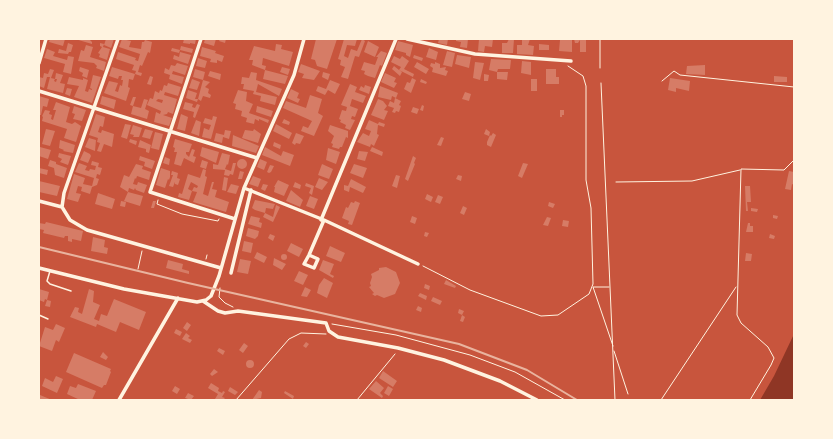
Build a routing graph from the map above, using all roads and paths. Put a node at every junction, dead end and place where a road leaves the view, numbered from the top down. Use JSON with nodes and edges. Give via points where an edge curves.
{"nodes":[{"id":1,"x":46,"y":39,"type":"edge"},
{"id":2,"x":118,"y":39,"type":"edge"},
{"id":3,"x":201,"y":39,"type":"edge"},
{"id":4,"x":304,"y":39,"type":"edge"},
{"id":5,"x":396,"y":39,"type":"edge"},
{"id":6,"x":407,"y":39,"type":"edge"},
{"id":7,"x":600,"y":39,"type":"edge"},
{"id":8,"x":558,"y":59,"type":"junction"},
{"id":9,"x":571,"y":61,"type":"dead end"},
{"id":10,"x":39,"y":63,"type":"edge"},
{"id":11,"x":600,"y":68,"type":"dead end"},
{"id":12,"x":662,"y":81,"type":"dead end"},
{"id":13,"x":601,"y":83,"type":"dead end"},
{"id":14,"x":794,"y":87,"type":"edge"},
{"id":15,"x":39,"y":91,"type":"edge"},
{"id":16,"x":94,"y":108,"type":"junction"},
{"id":17,"x":170,"y":132,"type":"junction"},
{"id":18,"x":257,"y":158,"type":"junction"},
{"id":19,"x":794,"y":160,"type":"edge"},
{"id":20,"x":741,"y":169,"type":"junction"},
{"id":21,"x":616,"y":182,"type":"dead end"},
{"id":22,"x":244,"y":188,"type":"junction"},
{"id":23,"x":251,"y":190,"type":"junction"},
{"id":24,"x":39,"y":201,"type":"edge"},
{"id":25,"x":157,"y":204,"type":"dead end"},
{"id":26,"x":62,"y":207,"type":"junction"},
{"id":27,"x":221,"y":215,"type":"junction"},
{"id":28,"x":235,"y":219,"type":"junction"},
{"id":29,"x":323,"y":220,"type":"junction"},
{"id":30,"x":143,"y":246,"type":"junction"},
{"id":31,"x":309,"y":254,"type":"dead end"},
{"id":32,"x":418,"y":264,"type":"joint"},
{"id":33,"x":39,"y":268,"type":"edge"},
{"id":34,"x":221,"y":268,"type":"junction"},
{"id":35,"x":138,"y":269,"type":"dead end"},
{"id":36,"x":50,"y":271,"type":"junction"},
{"id":37,"x":231,"y":273,"type":"dead end"},
{"id":38,"x":221,"y":285,"type":"dead end"},
{"id":39,"x":737,"y":286,"type":"junction"},
{"id":40,"x":593,"y":287,"type":"junction"},
{"id":41,"x":610,"y":287,"type":"junction"},
{"id":42,"x":71,"y":291,"type":"dead end"},
{"id":43,"x":178,"y":298,"type":"junction"},
{"id":44,"x":203,"y":301,"type":"junction"},
{"id":45,"x":238,"y":311,"type":"junction"},
{"id":46,"x":39,"y":315,"type":"edge"},
{"id":47,"x":48,"y":319,"type":"dead end"},
{"id":48,"x":326,"y":323,"type":"junction"},
{"id":49,"x":332,"y":334,"type":"junction"},
{"id":50,"x":398,"y":348,"type":"junction"},
{"id":51,"x":614,"y":349,"type":"junction"},
{"id":52,"x":628,"y":394,"type":"dead end"},
{"id":53,"x":119,"y":400,"type":"edge"},
{"id":54,"x":236,"y":400,"type":"edge"},
{"id":55,"x":358,"y":400,"type":"edge"},
{"id":56,"x":537,"y":400,"type":"edge"},
{"id":57,"x":565,"y":400,"type":"edge"},
{"id":58,"x":615,"y":400,"type":"edge"},
{"id":59,"x":661,"y":400,"type":"edge"},
{"id":60,"x":750,"y":400,"type":"edge"}],
"edges":[{"from":1,"to":10,"type":"street"},
{"from":2,"to":16,"type":"street"},
{"from":3,"to":17,"type":"street"},
{"from":4,"to":18,"type":"street","via":[[294,75]]},
{"from":5,"to":29,"type":"street"},
{"from":6,"to":8,"type":"street","via":[[475,54]]},
{"from":7,"to":11,"type":"path"},
{"from":8,"to":9,"type":"street"},
{"from":8,"to":40,"type":"path","via":[[582,76],[586,86],[586,180],[591,208]]},
{"from":12,"to":14,"type":"path","via":[[674,71],[680,75]]},
{"from":13,"to":41,"type":"path"},
{"from":15,"to":16,"type":"street"},
{"from":16,"to":17,"type":"street"},
{"from":16,"to":26,"type":"street","via":[[63,197]]},
{"from":17,"to":18,"type":"street"},
{"from":17,"to":27,"type":"street","via":[[150,192]]},
{"from":18,"to":22,"type":"street"},
{"from":19,"to":20,"type":"path","via":[[784,170]]},
{"from":20,"to":21,"type":"path","via":[[692,181]]},
{"from":20,"to":39,"type":"path"},
{"from":22,"to":23,"type":"street"},
{"from":22,"to":28,"type":"street"},
{"from":23,"to":29,"type":"street"},
{"from":23,"to":37,"type":"street"},
{"from":24,"to":26,"type":"street"},
{"from":25,"to":27,"type":"path","via":[[182,214],[218,221]]},
{"from":26,"to":30,"type":"street","via":[[66,216],[81,227]]},
{"from":27,"to":28,"type":"street"},
{"from":28,"to":34,"type":"street"},
{"from":29,"to":31,"type":"street"},
{"from":29,"to":32,"type":"street"},
{"from":30,"to":34,"type":"street"},
{"from":30,"to":35,"type":"path"},
{"from":32,"to":40,"type":"path","via":[[470,290],[547,317],[558,315],[589,294]]},
{"from":33,"to":36,"type":"street"},
{"from":34,"to":44,"type":"street","via":[[211,296]]},
{"from":36,"to":42,"type":"lane","via":[[47,281],[50,284]]},
{"from":36,"to":43,"type":"street","via":[[124,289]]},
{"from":38,"to":45,"type":"path","via":[[219,297]]},
{"from":39,"to":59,"type":"path"},
{"from":39,"to":60,"type":"path","via":[[738,320],[768,347],[774,358]]},
{"from":40,"to":41,"type":"path"},
{"from":40,"to":51,"type":"path"},
{"from":41,"to":51,"type":"path"},
{"from":43,"to":44,"type":"street"},
{"from":43,"to":53,"type":"street"},
{"from":44,"to":45,"type":"street","via":[[218,312]]},
{"from":45,"to":48,"type":"street"},
{"from":46,"to":47,"type":"lane"},
{"from":48,"to":49,"type":"street"},
{"from":48,"to":57,"type":"path","via":[[396,335],[470,355],[515,372]]},
{"from":49,"to":50,"type":"street","via":[[341,338]]},
{"from":49,"to":54,"type":"path","via":[[306,333],[293,336]]},
{"from":50,"to":55,"type":"path","via":[[389,363]]},
{"from":50,"to":56,"type":"street","via":[[481,372]]},
{"from":51,"to":52,"type":"path"},
{"from":51,"to":58,"type":"path"}]}
